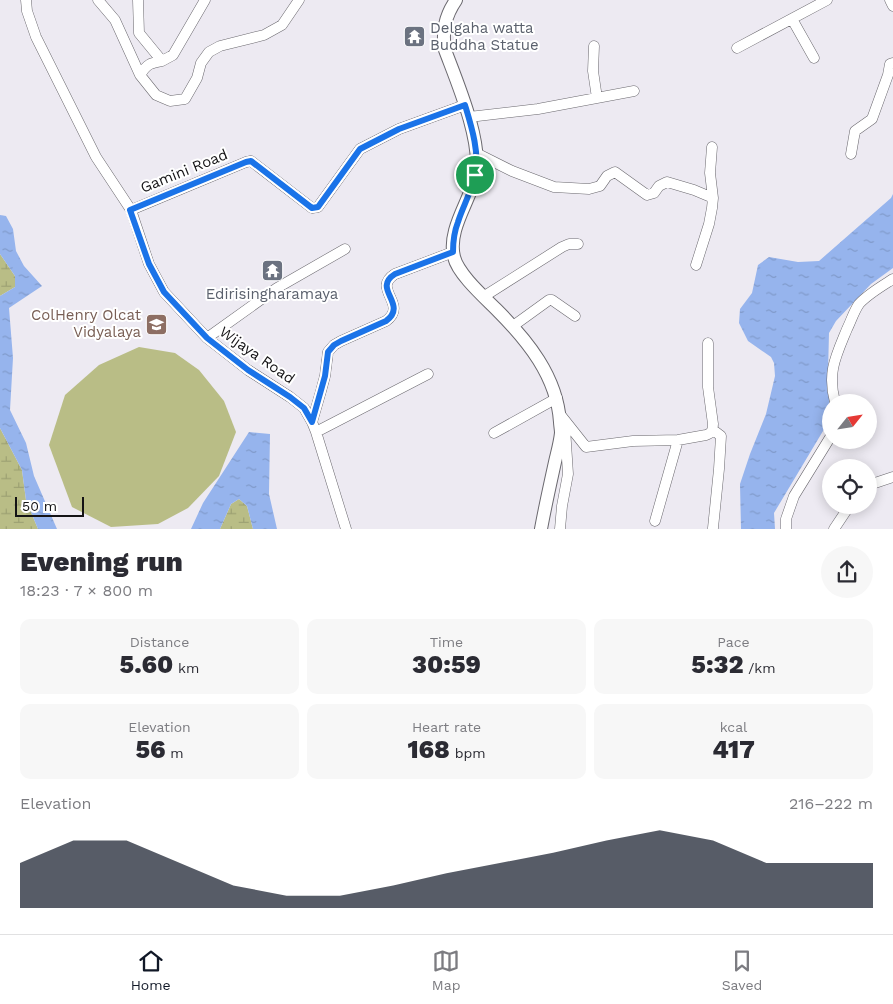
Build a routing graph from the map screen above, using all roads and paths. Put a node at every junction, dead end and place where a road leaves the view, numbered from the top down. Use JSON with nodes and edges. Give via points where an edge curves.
{"nodes":[{"id":1,"x":26,"y":0,"type":"edge"},
{"id":2,"x":98,"y":0,"type":"edge"},
{"id":3,"x":138,"y":0,"type":"edge"},
{"id":4,"x":205,"y":0,"type":"edge"},
{"id":5,"x":299,"y":0,"type":"edge"},
{"id":6,"x":456,"y":0,"type":"edge"},
{"id":7,"x":827,"y":0,"type":"edge"},
{"id":8,"x":890,"y":0,"type":"edge"},
{"id":9,"x":893,"y":6,"type":"edge"},
{"id":10,"x":792,"y":19,"type":"junction"},
{"id":11,"x":594,"y":46,"type":"dead end"},
{"id":12,"x":737,"y":48,"type":"dead end"},
{"id":13,"x":814,"y":58,"type":"dead end"},
{"id":14,"x":162,"y":61,"type":"junction"},
{"id":15,"x":893,"y":63,"type":"edge"},
{"id":16,"x":140,"y":75,"type":"junction"},
{"id":17,"x":634,"y":91,"type":"dead end"},
{"id":18,"x":597,"y":98,"type":"junction"},
{"id":19,"x":467,"y":111,"type":"junction"},
{"id":20,"x":712,"y":147,"type":"dead end"},
{"id":21,"x":476,"y":154,"type":"junction"},
{"id":22,"x":851,"y":154,"type":"dead end"},
{"id":23,"x":713,"y":198,"type":"junction"},
{"id":24,"x":130,"y":210,"type":"junction"},
{"id":25,"x":578,"y":244,"type":"dead end"},
{"id":26,"x":345,"y":249,"type":"dead end"},
{"id":27,"x":453,"y":252,"type":"junction"},
{"id":28,"x":696,"y":265,"type":"dead end"},
{"id":29,"x":893,"y":279,"type":"edge"},
{"id":30,"x":484,"y":296,"type":"junction"},
{"id":31,"x":575,"y":316,"type":"dead end"},
{"id":32,"x":512,"y":326,"type":"junction"},
{"id":33,"x":207,"y":338,"type":"junction"},
{"id":34,"x":708,"y":342,"type":"dead end"},
{"id":35,"x":428,"y":374,"type":"dead end"},
{"id":36,"x":833,"y":394,"type":"edge"},
{"id":37,"x":557,"y":398,"type":"junction"},
{"id":38,"x":562,"y":416,"type":"junction"},
{"id":39,"x":312,"y":422,"type":"junction"},
{"id":40,"x":713,"y":430,"type":"junction"},
{"id":41,"x":316,"y":432,"type":"junction"},
{"id":42,"x":494,"y":433,"type":"dead end"},
{"id":43,"x":678,"y":440,"type":"junction"},
{"id":44,"x":823,"y":449,"type":"edge"},
{"id":45,"x":893,"y":477,"type":"edge"},
{"id":46,"x":877,"y":482,"type":"edge"},
{"id":47,"x":844,"y":514,"type":"edge"},
{"id":48,"x":655,"y":520,"type":"dead end"},
{"id":49,"x":713,"y":528,"type":"dead end"},
{"id":50,"x":346,"y":529,"type":"edge"},
{"id":51,"x":541,"y":529,"type":"edge"},
{"id":52,"x":560,"y":529,"type":"edge"},
{"id":53,"x":786,"y":529,"type":"edge"},
{"id":54,"x":834,"y":529,"type":"edge"}],
"edges":[{"from":1,"to":24,"type":"street","name":"Wijaya Road","via":[[40,45],[96,156]]},
{"from":2,"to":16,"type":"street","via":[[115,20]]},
{"from":3,"to":14,"type":"street","via":[[139,33]]},
{"from":4,"to":14,"type":"street","via":[[173,56]]},
{"from":5,"to":16,"type":"street","via":[[282,25],[264,35],[209,52],[201,62],[197,78],[185,99],[170,101],[156,95]]},
{"from":6,"to":19,"type":"main road","via":[[444,26],[444,42]]},
{"from":7,"to":10,"type":"street"},
{"from":8,"to":9,"type":"street"},
{"from":10,"to":12,"type":"street"},
{"from":10,"to":13,"type":"street"},
{"from":11,"to":18,"type":"street"},
{"from":14,"to":16,"type":"street","via":[[146,66]]},
{"from":15,"to":22,"type":"street","via":[[872,119],[856,132]]},
{"from":17,"to":18,"type":"street"},
{"from":18,"to":19,"type":"street","via":[[538,109]]},
{"from":19,"to":21,"type":"main road"},
{"from":19,"to":24,"type":"street","name":"Gamini Road","via":[[399,129],[360,149],[318,207],[312,208],[251,161]]},
{"from":20,"to":23,"type":"street","via":[[710,173]]},
{"from":21,"to":23,"type":"street","via":[[554,187],[589,189],[600,186],[615,172],[647,196],[667,182]]},
{"from":21,"to":27,"type":"main road","via":[[475,175],[458,222]]},
{"from":23,"to":28,"type":"street","via":[[709,224]]},
{"from":24,"to":33,"type":"street","name":"Wijaya Road","via":[[149,264],[164,292]]},
{"from":25,"to":30,"type":"street","via":[[562,247]]},
{"from":26,"to":33,"type":"street","via":[[277,288]]},
{"from":27,"to":30,"type":"main road","via":[[458,267]]},
{"from":27,"to":39,"type":"street","via":[[390,278],[386,289],[394,305],[391,318],[341,341],[328,352]]},
{"from":29,"to":36,"type":"street","via":[[867,297],[854,312],[832,371]]},
{"from":30,"to":32,"type":"main road"},
{"from":31,"to":32,"type":"street","via":[[549,300]]},
{"from":32,"to":37,"type":"main road","via":[[542,366]]},
{"from":33,"to":39,"type":"street","name":"Wijaya Road","via":[[304,408]]},
{"from":34,"to":40,"type":"street","via":[[708,387]]},
{"from":35,"to":41,"type":"street"},
{"from":37,"to":38,"type":"main road"},
{"from":37,"to":42,"type":"street"},
{"from":38,"to":43,"type":"street","via":[[586,447]]},
{"from":38,"to":51,"type":"main road"},
{"from":38,"to":52,"type":"street","via":[[568,474]]},
{"from":39,"to":41,"type":"street","name":"Wijaya Road"},
{"from":40,"to":43,"type":"street","via":[[706,436]]},
{"from":40,"to":49,"type":"street","via":[[721,436]]},
{"from":41,"to":50,"type":"street","name":"Wijaya Road"},
{"from":43,"to":48,"type":"street"},
{"from":44,"to":53,"type":"street","via":[[794,496]]},
{"from":45,"to":46,"type":"street"},
{"from":47,"to":54,"type":"street"}]}
